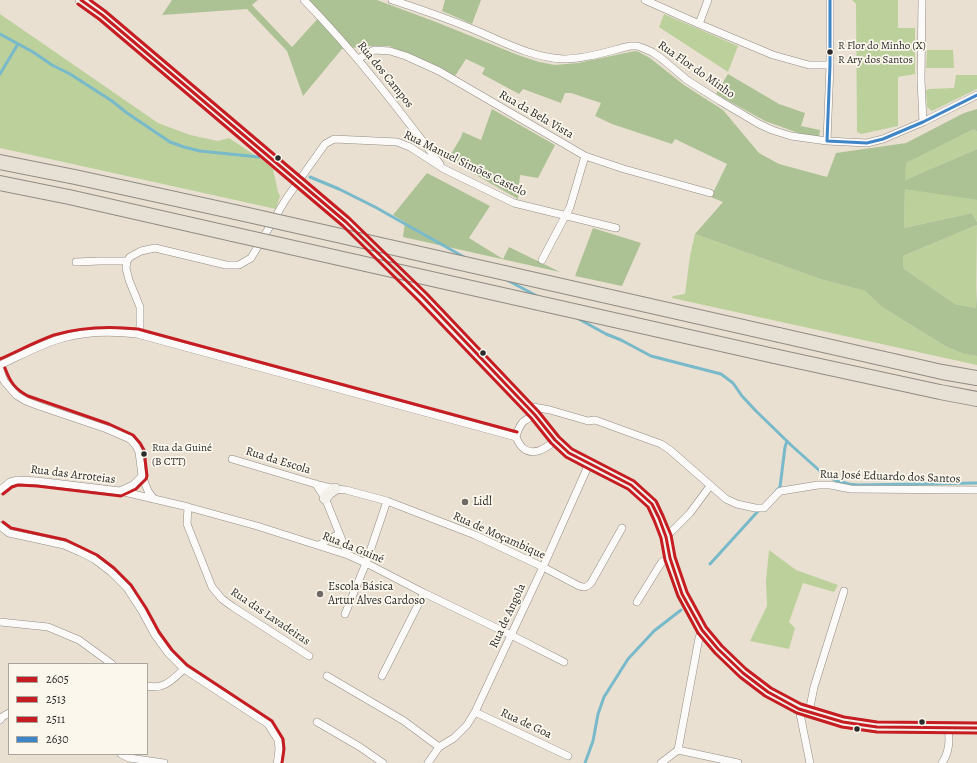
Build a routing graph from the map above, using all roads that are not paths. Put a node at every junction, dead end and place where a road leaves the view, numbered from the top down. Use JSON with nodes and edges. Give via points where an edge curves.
{"nodes":[{"id":1,"x":81,"y":0,"type":"edge"},
{"id":2,"x":304,"y":0,"type":"edge"},
{"id":3,"x":392,"y":0,"type":"edge"},
{"id":4,"x":645,"y":0,"type":"edge"},
{"id":5,"x":708,"y":0,"type":"edge"},
{"id":6,"x":830,"y":0,"type":"edge"},
{"id":7,"x":922,"y":0,"type":"edge"},
{"id":8,"x":699,"y":24,"type":"junction"},
{"id":9,"x":358,"y":59,"type":"junction"},
{"id":10,"x":830,"y":65,"type":"junction"},
{"id":11,"x":977,"y":95,"type":"edge"},
{"id":12,"x":922,"y":122,"type":"junction"},
{"id":13,"x":827,"y":141,"type":"junction"},
{"id":14,"x":585,"y":156,"type":"junction"},
{"id":15,"x":0,"y":162,"type":"edge"},
{"id":16,"x":444,"y":169,"type":"junction"},
{"id":17,"x":298,"y":182,"type":"junction"},
{"id":18,"x":0,"y":183,"type":"edge"},
{"id":19,"x":710,"y":194,"type":"dead end"},
{"id":20,"x":566,"y":216,"type":"junction"},
{"id":21,"x":616,"y":228,"type":"dead end"},
{"id":22,"x":542,"y":260,"type":"dead end"},
{"id":23,"x":126,"y":261,"type":"junction"},
{"id":24,"x":76,"y":262,"type":"dead end"},
{"id":25,"x":137,"y":334,"type":"junction"},
{"id":26,"x":0,"y":365,"type":"edge"},
{"id":27,"x":0,"y":370,"type":"edge"},
{"id":28,"x":977,"y":378,"type":"edge"},
{"id":29,"x":977,"y":399,"type":"edge"},
{"id":30,"x":526,"y":406,"type":"junction"},
{"id":31,"x":535,"y":415,"type":"junction"},
{"id":32,"x":516,"y":436,"type":"junction"},
{"id":33,"x":555,"y":440,"type":"junction"},
{"id":34,"x":232,"y":458,"type":"dead end"},
{"id":35,"x":589,"y":464,"type":"junction"},
{"id":36,"x":142,"y":476,"type":"junction"},
{"id":37,"x":316,"y":484,"type":"junction"},
{"id":38,"x":710,"y":486,"type":"junction"},
{"id":39,"x":335,"y":489,"type":"junction"},
{"id":40,"x":0,"y":490,"type":"edge"},
{"id":41,"x":977,"y":490,"type":"edge"},
{"id":42,"x":120,"y":491,"type":"junction"},
{"id":43,"x":325,"y":498,"type":"junction"},
{"id":44,"x":154,"y":499,"type":"junction"},
{"id":45,"x":387,"y":501,"type":"junction"},
{"id":46,"x":188,"y":507,"type":"junction"},
{"id":47,"x":0,"y":526,"type":"edge"},
{"id":48,"x":622,"y":528,"type":"dead end"},
{"id":49,"x":339,"y":534,"type":"junction"},
{"id":50,"x":666,"y":537,"type":"junction"},
{"id":51,"x":318,"y":545,"type":"junction"},
{"id":52,"x":348,"y":555,"type":"junction"},
{"id":53,"x":670,"y":558,"type":"junction"},
{"id":54,"x":366,"y":563,"type":"junction"},
{"id":55,"x":543,"y":567,"type":"junction"},
{"id":56,"x":844,"y":591,"type":"dead end"},
{"id":57,"x":424,"y":594,"type":"junction"},
{"id":58,"x":637,"y":602,"type":"dead end"},
{"id":59,"x":345,"y":614,"type":"dead end"},
{"id":60,"x":0,"y":622,"type":"edge"},
{"id":61,"x":702,"y":630,"type":"junction"},
{"id":62,"x":511,"y":635,"type":"junction"},
{"id":63,"x":309,"y":656,"type":"dead end"},
{"id":64,"x":564,"y":662,"type":"dead end"},
{"id":65,"x":111,"y":663,"type":"edge"},
{"id":66,"x":184,"y":669,"type":"junction"},
{"id":67,"x":328,"y":676,"type":"dead end"},
{"id":68,"x":382,"y":676,"type":"dead end"},
{"id":69,"x":148,"y":686,"type":"edge"},
{"id":70,"x":804,"y":711,"type":"junction"},
{"id":71,"x":475,"y":712,"type":"junction"},
{"id":72,"x":8,"y":714,"type":"edge"},
{"id":73,"x":0,"y":720,"type":"edge"},
{"id":74,"x":317,"y":722,"type":"dead end"},
{"id":75,"x":948,"y":728,"type":"junction"},
{"id":76,"x":977,"y":728,"type":"edge"},
{"id":77,"x":439,"y":747,"type":"junction"},
{"id":78,"x":678,"y":750,"type":"junction"},
{"id":79,"x":568,"y":756,"type":"dead end"},
{"id":80,"x":129,"y":760,"type":"edge"},
{"id":81,"x":164,"y":763,"type":"edge"},
{"id":82,"x":277,"y":763,"type":"edge"},
{"id":83,"x":383,"y":763,"type":"edge"},
{"id":84,"x":428,"y":763,"type":"edge"},
{"id":85,"x":661,"y":763,"type":"edge"},
{"id":86,"x":738,"y":763,"type":"edge"},
{"id":87,"x":810,"y":763,"type":"edge"},
{"id":88,"x":942,"y":763,"type":"edge"}],
"edges":[{"from":1,"to":17,"type":"main road","via":[[102,15]]},
{"from":2,"to":9,"type":"street","name":"Rua dos Campos"},
{"from":3,"to":13,"type":"street","name":"Rua Flor do Minho","via":[[532,53],[556,58],[583,57],[637,46],[661,58],[687,80],[759,124],[791,136]]},
{"from":4,"to":8,"type":"street"},
{"from":5,"to":8,"type":"street"},
{"from":6,"to":10,"type":"street"},
{"from":7,"to":12,"type":"street"},
{"from":8,"to":10,"type":"street","via":[[773,54],[809,65]]},
{"from":9,"to":14,"type":"street","name":"Rua da Bela Vista","via":[[374,50],[406,56],[439,71]]},
{"from":9,"to":16,"type":"street","name":"Rua dos Campos"},
{"from":10,"to":13,"type":"street"},
{"from":11,"to":12,"type":"street","name":"Rua Flor do Minho"},
{"from":12,"to":13,"type":"street","name":"Rua Flor do Minho","via":[[867,143]]},
{"from":14,"to":19,"type":"street","name":"Rua da Bela Vista"},
{"from":14,"to":20,"type":"street"},
{"from":15,"to":28,"type":"highway","bridge":true,"via":[[83,178]]},
{"from":16,"to":17,"type":"street","name":"Rua Manuel Simões Castelo","via":[[410,147],[397,142],[334,139],[325,144]]},
{"from":16,"to":20,"type":"street","name":"Rua Manuel Simões Castelo","via":[[514,203]]},
{"from":17,"to":23,"type":"street","name":"Rua Manuel Simões Castelo","via":[[251,258],[239,265],[226,266],[155,248],[142,251]]},
{"from":17,"to":30,"type":"main road","via":[[346,222],[423,297]]},
{"from":18,"to":29,"type":"highway","bridge":true},
{"from":20,"to":21,"type":"street","name":"Rua Manuel Simões Castelo"},
{"from":20,"to":22,"type":"street"},
{"from":23,"to":24,"type":"street"},
{"from":23,"to":25,"type":"street","via":[[129,280],[140,307],[140,328]]},
{"from":25,"to":26,"type":"street","via":[[103,332],[62,338]]},
{"from":25,"to":32,"type":"street"},
{"from":27,"to":36,"type":"street","via":[[4,381],[16,395],[26,401],[130,439],[139,452]]},
{"from":30,"to":31,"type":"main road"},
{"from":30,"to":38,"type":"street","name":"Rua José Eduardo dos Santos","via":[[588,421],[595,420],[661,444]]},
{"from":31,"to":32,"type":"street","via":[[524,420]]},
{"from":31,"to":33,"type":"main road"},
{"from":32,"to":33,"type":"street","via":[[526,451],[534,452]]},
{"from":33,"to":35,"type":"main road"},
{"from":34,"to":37,"type":"street","name":"Rua da Escola"},
{"from":35,"to":50,"type":"main road","via":[[631,485],[652,504]]},
{"from":35,"to":55,"type":"street","name":"Rua de Angola"},
{"from":36,"to":42,"type":"street","name":"Rua das Arroteias","via":[[133,485]]},
{"from":36,"to":44,"type":"street"},
{"from":37,"to":39,"type":"street","name":"Rua da Escola"},
{"from":37,"to":43,"type":"street","name":"Rua da Escola"},
{"from":38,"to":41,"type":"street","name":"Rua José Eduardo dos Santos","via":[[726,499],[755,508],[764,508],[781,491],[818,485],[851,489]]},
{"from":38,"to":50,"type":"street","via":[[690,513]]},
{"from":39,"to":43,"type":"main road"},
{"from":39,"to":45,"type":"street","name":"Rua de Moçambique"},
{"from":40,"to":42,"type":"street","name":"Rua das Arroteias","via":[[10,482],[37,480]]},
{"from":42,"to":44,"type":"street","name":"Rua da Guiné"},
{"from":43,"to":49,"type":"street","name":"Rua da Escola"},
{"from":44,"to":46,"type":"street","name":"Rua da Guiné"},
{"from":45,"to":54,"type":"street"},
{"from":45,"to":55,"type":"street","name":"Rua de Moçambique","via":[[475,535]]},
{"from":46,"to":51,"type":"street","name":"Rua da Guiné"},
{"from":46,"to":63,"type":"street","name":"Rua das Lavadeiras","via":[[187,524],[212,587],[233,607]]},
{"from":47,"to":66,"type":"street","via":[[9,533],[69,548],[94,559],[111,572],[127,588],[155,635]]},
{"from":48,"to":55,"type":"street","name":"Rua de Moçambique","via":[[591,583],[584,588]]},
{"from":49,"to":51,"type":"street"},
{"from":49,"to":52,"type":"street","name":"Rua da Escola"},
{"from":50,"to":53,"type":"main road"},
{"from":51,"to":52,"type":"street","name":"Rua da Guiné"},
{"from":52,"to":54,"type":"street","name":"Rua da Guiné"},
{"from":53,"to":58,"type":"street","via":[[662,562]]},
{"from":53,"to":61,"type":"main road","via":[[682,594]]},
{"from":54,"to":57,"type":"street","name":"Rua da Guiné"},
{"from":54,"to":59,"type":"street"},
{"from":55,"to":62,"type":"street","name":"Rua de Angola"},
{"from":56,"to":70,"type":"street"},
{"from":57,"to":62,"type":"street","name":"Rua da Guiné"},
{"from":57,"to":68,"type":"street"},
{"from":60,"to":65,"type":"street","via":[[48,627],[79,640]]},
{"from":61,"to":70,"type":"main road","via":[[743,673],[768,692]]},
{"from":61,"to":78,"type":"street"},
{"from":62,"to":64,"type":"street","name":"Rua da Guiné"},
{"from":62,"to":71,"type":"street","name":"Rua de Angola"},
{"from":66,"to":69,"type":"street","via":[[164,685],[154,688]]},
{"from":66,"to":82,"type":"street","via":[[268,724],[278,740]]},
{"from":67,"to":77,"type":"street","via":[[404,721]]},
{"from":70,"to":75,"type":"main road","via":[[843,722],[877,727]]},
{"from":70,"to":87,"type":"street"},
{"from":71,"to":77,"type":"street","name":"Rua de Angola","via":[[454,738]]},
{"from":71,"to":79,"type":"street","name":"Rua de Goa"},
{"from":72,"to":73,"type":"street"},
{"from":74,"to":83,"type":"street"},
{"from":75,"to":76,"type":"main road"},
{"from":75,"to":88,"type":"street","via":[[947,752]]},
{"from":77,"to":84,"type":"street","name":"Rua de Angola"},
{"from":78,"to":85,"type":"street"},
{"from":78,"to":86,"type":"street"},
{"from":80,"to":81,"type":"street"}]}
